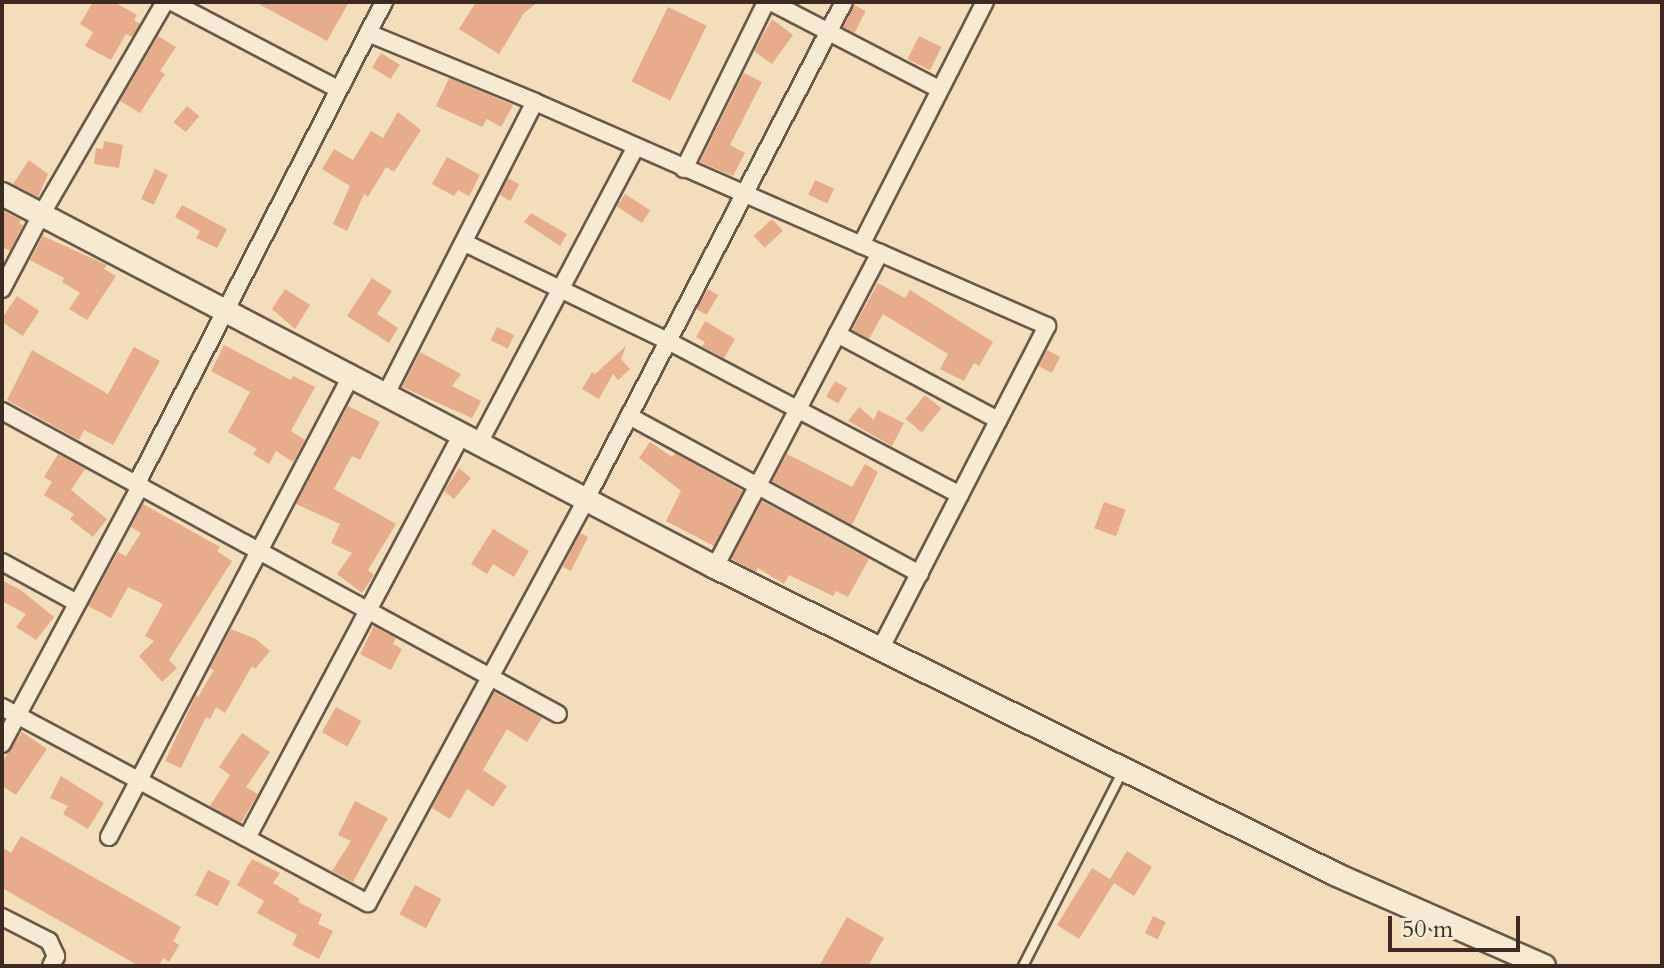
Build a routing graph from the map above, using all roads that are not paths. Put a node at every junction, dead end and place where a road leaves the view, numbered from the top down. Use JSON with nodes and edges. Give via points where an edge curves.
{"nodes":[{"id":1,"x":165,"y":2,"type":"edge"},
{"id":2,"x":172,"y":2,"type":"edge"},
{"id":3,"x":384,"y":2,"type":"edge"},
{"id":4,"x":769,"y":2,"type":"edge"},
{"id":5,"x":844,"y":2,"type":"edge"},
{"id":6,"x":985,"y":2,"type":"edge"},
{"id":7,"x":829,"y":31,"type":"junction"},
{"id":8,"x":368,"y":33,"type":"junction"},
{"id":9,"x":338,"y":89,"type":"junction"},
{"id":10,"x":939,"y":89,"type":"junction"},
{"id":11,"x":535,"y":102,"type":"junction"},
{"id":12,"x":636,"y":147,"type":"junction"},
{"id":13,"x":684,"y":169,"type":"junction"},
{"id":14,"x":2,"y":194,"type":"edge"},
{"id":15,"x":743,"y":195,"type":"junction"},
{"id":16,"x":41,"y":215,"type":"junction"},
{"id":17,"x":465,"y":243,"type":"junction"},
{"id":18,"x":861,"y":245,"type":"junction"},
{"id":19,"x":880,"y":253,"type":"junction"},
{"id":20,"x":2,"y":289,"type":"edge"},
{"id":21,"x":561,"y":289,"type":"junction"},
{"id":22,"x":223,"y":311,"type":"junction"},
{"id":23,"x":837,"y":334,"type":"junction"},
{"id":24,"x":668,"y":341,"type":"junction"},
{"id":25,"x":350,"y":378,"type":"junction"},
{"id":26,"x":385,"y":396,"type":"junction"},
{"id":27,"x":797,"y":410,"type":"junction"},
{"id":28,"x":2,"y":411,"type":"edge"},
{"id":29,"x":629,"y":416,"type":"junction"},
{"id":30,"x":998,"y":420,"type":"junction"},
{"id":31,"x":470,"y":440,"type":"junction"},
{"id":32,"x":139,"y":484,"type":"junction"},
{"id":33,"x":758,"y":486,"type":"junction"},
{"id":34,"x":960,"y":495,"type":"junction"},
{"id":35,"x":585,"y":501,"type":"junction"},
{"id":36,"x":260,"y":550,"type":"junction"},
{"id":37,"x":2,"y":562,"type":"edge"},
{"id":38,"x":715,"y":567,"type":"junction"},
{"id":39,"x":920,"y":574,"type":"junction"},
{"id":40,"x":77,"y":603,"type":"junction"},
{"id":41,"x":370,"y":610,"type":"junction"},
{"id":42,"x":881,"y":648,"type":"junction"},
{"id":43,"x":491,"y":677,"type":"junction"},
{"id":44,"x":10,"y":712,"type":"edge"},
{"id":45,"x":558,"y":714,"type":"dead end"},
{"id":46,"x":2,"y":744,"type":"edge"},
{"id":47,"x":1124,"y":769,"type":"junction"},
{"id":48,"x":138,"y":780,"type":"junction"},
{"id":49,"x":109,"y":837,"type":"dead end"},
{"id":50,"x":247,"y":838,"type":"junction"},
{"id":51,"x":2,"y":917,"type":"edge"},
{"id":52,"x":51,"y":966,"type":"edge"},
{"id":53,"x":1023,"y":966,"type":"edge"},
{"id":54,"x":1544,"y":966,"type":"edge"}],
"edges":[{"from":1,"to":16,"type":"street"},
{"from":2,"to":9,"type":"street"},
{"from":3,"to":8,"type":"street"},
{"from":4,"to":7,"type":"street"},
{"from":4,"to":13,"type":"street"},
{"from":5,"to":7,"type":"street"},
{"from":6,"to":10,"type":"street"},
{"from":7,"to":10,"type":"street"},
{"from":7,"to":15,"type":"street"},
{"from":8,"to":9,"type":"street"},
{"from":8,"to":11,"type":"street"},
{"from":9,"to":22,"type":"street"},
{"from":10,"to":18,"type":"street"},
{"from":11,"to":12,"type":"street"},
{"from":11,"to":17,"type":"street"},
{"from":12,"to":13,"type":"street"},
{"from":12,"to":21,"type":"street"},
{"from":13,"to":15,"type":"street"},
{"from":14,"to":16,"type":"main road"},
{"from":15,"to":18,"type":"street"},
{"from":15,"to":24,"type":"street"},
{"from":16,"to":20,"type":"street"},
{"from":16,"to":22,"type":"main road"},
{"from":17,"to":21,"type":"street"},
{"from":17,"to":26,"type":"street"},
{"from":18,"to":19,"type":"street"},
{"from":19,"to":23,"type":"street"},
{"from":19,"to":30,"type":"street","via":[[1047,326]]},
{"from":21,"to":24,"type":"street"},
{"from":21,"to":31,"type":"street"},
{"from":22,"to":25,"type":"main road"},
{"from":22,"to":32,"type":"street"},
{"from":23,"to":27,"type":"street"},
{"from":23,"to":30,"type":"street"},
{"from":24,"to":27,"type":"street"},
{"from":24,"to":29,"type":"street"},
{"from":25,"to":26,"type":"main road"},
{"from":25,"to":36,"type":"street"},
{"from":26,"to":31,"type":"main road"},
{"from":27,"to":33,"type":"street"},
{"from":27,"to":34,"type":"street"},
{"from":28,"to":32,"type":"street"},
{"from":29,"to":33,"type":"street"},
{"from":29,"to":35,"type":"street"},
{"from":30,"to":34,"type":"street"},
{"from":31,"to":35,"type":"main road"},
{"from":31,"to":41,"type":"street"},
{"from":32,"to":36,"type":"street"},
{"from":32,"to":40,"type":"street"},
{"from":33,"to":38,"type":"street"},
{"from":33,"to":39,"type":"street"},
{"from":34,"to":39,"type":"street"},
{"from":35,"to":38,"type":"main road"},
{"from":35,"to":43,"type":"street"},
{"from":36,"to":41,"type":"street"},
{"from":36,"to":48,"type":"street"},
{"from":37,"to":40,"type":"street"},
{"from":38,"to":42,"type":"main road"},
{"from":39,"to":42,"type":"street"},
{"from":40,"to":44,"type":"street"},
{"from":41,"to":43,"type":"street"},
{"from":41,"to":50,"type":"street"},
{"from":42,"to":47,"type":"main road"},
{"from":43,"to":45,"type":"street"},
{"from":43,"to":50,"type":"street","via":[[368,903]]},
{"from":44,"to":46,"type":"street"},
{"from":44,"to":48,"type":"street"},
{"from":47,"to":53,"type":"lane"},
{"from":47,"to":54,"type":"main road","via":[[1337,875]]},
{"from":48,"to":49,"type":"street"},
{"from":48,"to":50,"type":"street"},
{"from":51,"to":52,"type":"street","via":[[49,941],[56,956]]}]}
